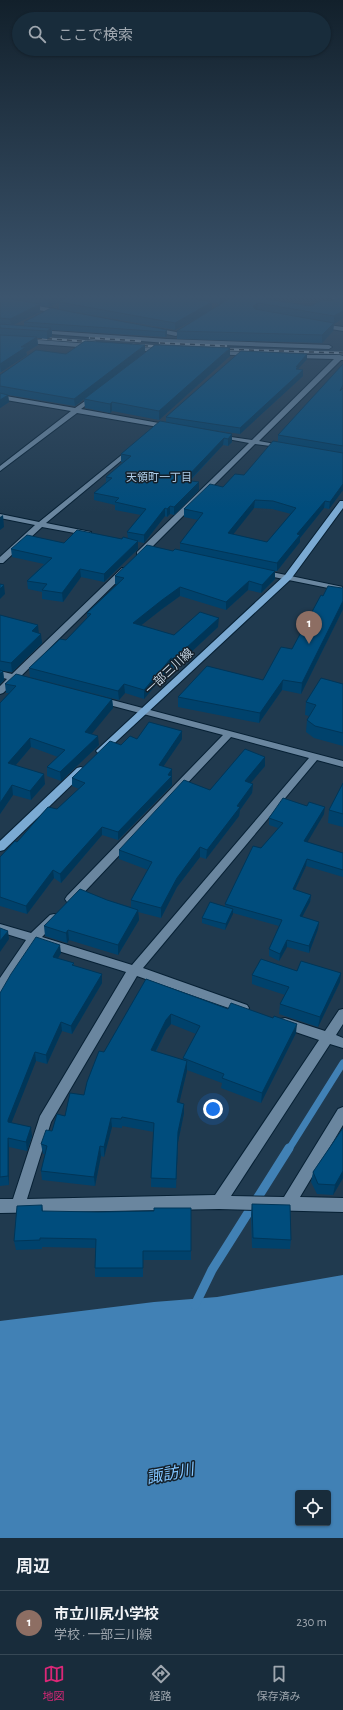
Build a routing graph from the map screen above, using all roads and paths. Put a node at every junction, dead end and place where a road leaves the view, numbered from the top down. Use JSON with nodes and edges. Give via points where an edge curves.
{"nodes":[{"id":1,"x":330,"y":369,"type":"edge"},
{"id":2,"x":100,"y":392,"type":"edge"},
{"id":3,"x":0,"y":397,"type":"edge"},
{"id":4,"x":75,"y":411,"type":"junction"},
{"id":5,"x":174,"y":428,"type":"edge"},
{"id":6,"x":211,"y":434,"type":"edge"},
{"id":7,"x":255,"y":442,"type":"junction"},
{"id":8,"x":138,"y":443,"type":"edge"},
{"id":9,"x":292,"y":448,"type":"edge"},
{"id":10,"x":0,"y":469,"type":"edge"},
{"id":11,"x":343,"y":503,"type":"edge"},
{"id":12,"x":0,"y":516,"type":"edge"},
{"id":13,"x":41,"y":524,"type":"junction"},
{"id":14,"x":95,"y":536,"type":"edge"},
{"id":15,"x":0,"y":562,"type":"edge"},
{"id":16,"x":257,"y":571,"type":"edge"},
{"id":17,"x":288,"y":577,"type":"junction"},
{"id":18,"x":343,"y":589,"type":"edge"},
{"id":19,"x":0,"y":674,"type":"edge"},
{"id":20,"x":15,"y":678,"type":"junction"},
{"id":21,"x":30,"y":682,"type":"edge"},
{"id":22,"x":0,"y":691,"type":"edge"},
{"id":23,"x":90,"y":698,"type":"edge"},
{"id":24,"x":142,"y":711,"type":"junction"},
{"id":25,"x":229,"y":734,"type":"junction"},
{"id":26,"x":97,"y":755,"type":"edge"},
{"id":27,"x":315,"y":757,"type":"junction"},
{"id":28,"x":343,"y":764,"type":"edge"},
{"id":29,"x":85,"y":766,"type":"edge"},
{"id":30,"x":0,"y":847,"type":"edge"},
{"id":31,"x":0,"y":928,"type":"edge"},
{"id":32,"x":33,"y":939,"type":"junction"},
{"id":33,"x":134,"y":970,"type":"junction"},
{"id":34,"x":0,"y":988,"type":"edge"},
{"id":35,"x":252,"y":1012,"type":"edge"},
{"id":36,"x":343,"y":1014,"type":"edge"},
{"id":37,"x":275,"y":1019,"type":"edge"},
{"id":38,"x":327,"y":1037,"type":"junction"},
{"id":39,"x":343,"y":1042,"type":"edge"},
{"id":40,"x":343,"y":1113,"type":"edge"},
{"id":41,"x":219,"y":1202,"type":"junction"},
{"id":42,"x":288,"y":1204,"type":"junction"},
{"id":43,"x":18,"y":1205,"type":"junction"},
{"id":44,"x":0,"y":1206,"type":"edge"},
{"id":45,"x":343,"y":1206,"type":"edge"}],
"edges":[{"from":1,"to":7,"type":"street"},
{"from":2,"to":4,"type":"street"},
{"from":3,"to":4,"type":"street"},
{"from":4,"to":5,"type":"street"},
{"from":4,"to":10,"type":"street"},
{"from":6,"to":7,"type":"street"},
{"from":7,"to":9,"type":"street"},
{"from":7,"to":20,"type":"street"},
{"from":8,"to":13,"type":"street"},
{"from":11,"to":17,"type":"main road","name":"一部三川線"},
{"from":12,"to":13,"type":"street"},
{"from":13,"to":14,"type":"street"},
{"from":13,"to":15,"type":"street"},
{"from":16,"to":17,"type":"street"},
{"from":17,"to":18,"type":"street"},
{"from":17,"to":24,"type":"main road","name":"一部三川線"},
{"from":19,"to":20,"type":"street"},
{"from":20,"to":21,"type":"street"},
{"from":20,"to":22,"type":"street"},
{"from":23,"to":24,"type":"street"},
{"from":24,"to":25,"type":"street"},
{"from":24,"to":26,"type":"main road","name":"一部三川線"},
{"from":25,"to":27,"type":"street"},
{"from":25,"to":32,"type":"street"},
{"from":27,"to":28,"type":"street"},
{"from":27,"to":33,"type":"street"},
{"from":29,"to":30,"type":"main road"},
{"from":31,"to":32,"type":"street"},
{"from":32,"to":33,"type":"street"},
{"from":32,"to":34,"type":"street"},
{"from":33,"to":35,"type":"street"},
{"from":33,"to":43,"type":"street","via":[[45,1120]]},
{"from":36,"to":38,"type":"street"},
{"from":37,"to":38,"type":"street"},
{"from":38,"to":39,"type":"street"},
{"from":38,"to":41,"type":"street"},
{"from":40,"to":42,"type":"street"},
{"from":41,"to":42,"type":"street"},
{"from":41,"to":43,"type":"street"},
{"from":42,"to":45,"type":"street"},
{"from":43,"to":44,"type":"street"}]}
